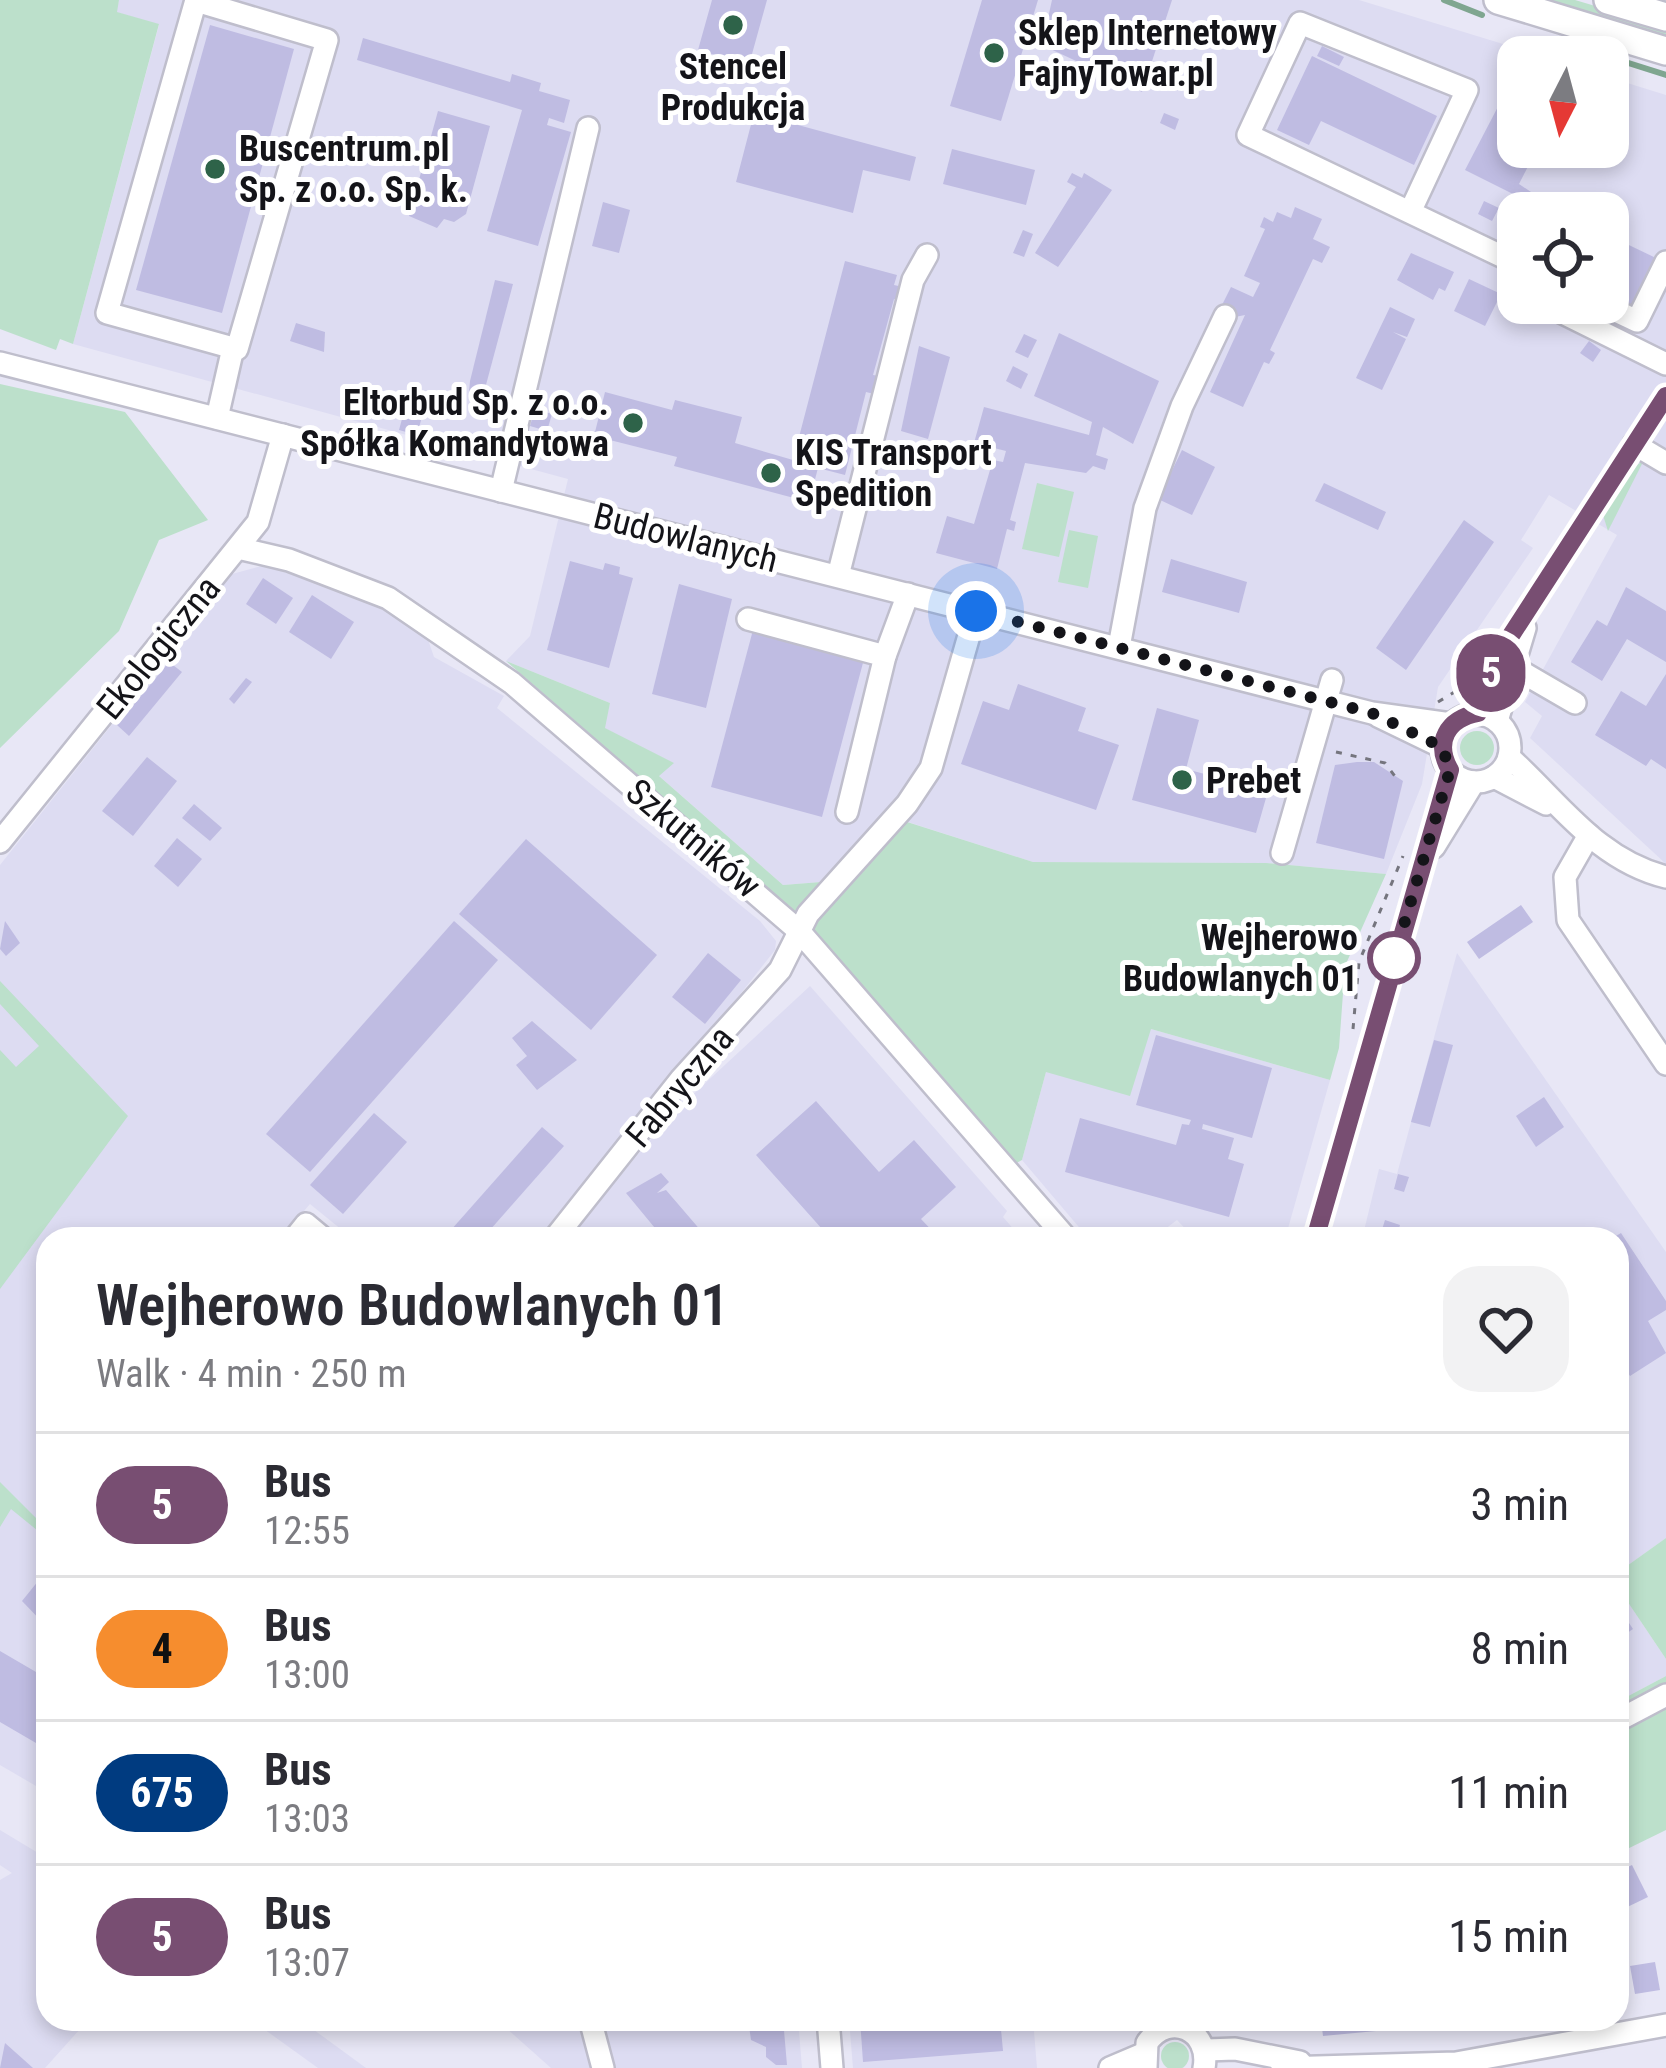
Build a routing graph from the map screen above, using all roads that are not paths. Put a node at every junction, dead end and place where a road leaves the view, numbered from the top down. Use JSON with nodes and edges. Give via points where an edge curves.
{"nodes":[{"id":1,"x":1498,"y":0,"type":"edge"},
{"id":2,"x":1608,"y":0,"type":"edge"},
{"id":3,"x":196,"y":1,"type":"edge"},
{"id":4,"x":1666,"y":17,"type":"edge"},
{"id":5,"x":1666,"y":51,"type":"edge"},
{"id":6,"x":588,"y":128,"type":"dead end"},
{"id":7,"x":1410,"y":212,"type":"junction"},
{"id":8,"x":1497,"y":254,"type":"edge"},
{"id":9,"x":927,"y":255,"type":"dead end"},
{"id":10,"x":1666,"y":262,"type":"edge"},
{"id":11,"x":1225,"y":316,"type":"dead end"},
{"id":12,"x":1629,"y":317,"type":"edge"},
{"id":13,"x":1586,"y":324,"type":"edge"},
{"id":14,"x":233,"y":348,"type":"junction"},
{"id":15,"x":0,"y":363,"type":"edge"},
{"id":16,"x":1666,"y":364,"type":"edge"},
{"id":17,"x":1666,"y":396,"type":"edge"},
{"id":18,"x":217,"y":418,"type":"junction"},
{"id":19,"x":283,"y":435,"type":"junction"},
{"id":20,"x":1634,"y":443,"type":"junction"},
{"id":21,"x":1666,"y":463,"type":"edge"},
{"id":22,"x":501,"y":491,"type":"junction"},
{"id":23,"x":238,"y":548,"type":"junction"},
{"id":24,"x":838,"y":576,"type":"junction"},
{"id":25,"x":908,"y":594,"type":"junction"},
{"id":26,"x":1534,"y":598,"type":"junction"},
{"id":27,"x":976,"y":611,"type":"junction"},
{"id":28,"x":748,"y":619,"type":"dead end"},
{"id":29,"x":1119,"y":647,"type":"junction"},
{"id":30,"x":885,"y":656,"type":"junction"},
{"id":31,"x":1514,"y":667,"type":"junction"},
{"id":32,"x":1329,"y":690,"type":"junction"},
{"id":33,"x":1575,"y":703,"type":"dead end"},
{"id":34,"x":1372,"y":713,"type":"junction"},
{"id":35,"x":1487,"y":717,"type":"junction"},
{"id":36,"x":1451,"y":724,"type":"junction"},
{"id":37,"x":1442,"y":747,"type":"junction"},
{"id":38,"x":1509,"y":757,"type":"junction"},
{"id":39,"x":1450,"y":770,"type":"junction"},
{"id":40,"x":1484,"y":780,"type":"junction"},
{"id":41,"x":1554,"y":808,"type":"junction"},
{"id":42,"x":848,"y":812,"type":"dead end"},
{"id":43,"x":1589,"y":835,"type":"junction"},
{"id":44,"x":0,"y":842,"type":"edge"},
{"id":45,"x":1282,"y":853,"type":"dead end"},
{"id":46,"x":1424,"y":863,"type":"junction"},
{"id":47,"x":1666,"y":877,"type":"edge"},
{"id":48,"x":799,"y":931,"type":"junction"},
{"id":49,"x":1666,"y":1064,"type":"edge"},
{"id":50,"x":564,"y":1227,"type":"edge"},
{"id":51,"x":1057,"y":1227,"type":"edge"},
{"id":52,"x":1318,"y":1227,"type":"edge"},
{"id":53,"x":1666,"y":1695,"type":"edge"},
{"id":54,"x":1629,"y":1715,"type":"edge"},
{"id":55,"x":1666,"y":2025,"type":"edge"},
{"id":56,"x":593,"y":2031,"type":"edge"},
{"id":57,"x":829,"y":2031,"type":"edge"},
{"id":58,"x":1159,"y":2031,"type":"edge"},
{"id":59,"x":1191,"y":2031,"type":"edge"},
{"id":60,"x":1205,"y":2059,"type":"edge"},
{"id":61,"x":1144,"y":2061,"type":"edge"},
{"id":62,"x":1313,"y":2064,"type":"junction"},
{"id":63,"x":603,"y":2068,"type":"edge"},
{"id":64,"x":832,"y":2068,"type":"edge"},
{"id":65,"x":1110,"y":2068,"type":"edge"},
{"id":66,"x":1282,"y":2068,"type":"edge"}],
"edges":[{"from":1,"to":5,"type":"main road"},
{"from":2,"to":4,"type":"main road"},
{"from":3,"to":14,"type":"street","via":[[107,313]]},
{"from":3,"to":14,"type":"street","via":[[327,40]]},
{"from":6,"to":22,"type":"street"},
{"from":7,"to":7,"type":"street","via":[[1248,135],[1300,23],[1467,90]]},
{"from":7,"to":8,"type":"street"},
{"from":9,"to":24,"type":"street","via":[[913,280]]},
{"from":10,"to":12,"type":"street","via":[[1637,321]]},
{"from":11,"to":29,"type":"street","via":[[1145,508]]},
{"from":13,"to":16,"type":"street"},
{"from":14,"to":18,"type":"street"},
{"from":15,"to":18,"type":"street","name":"Budowlanych"},
{"from":17,"to":20,"type":"street"},
{"from":18,"to":19,"type":"street","name":"Budowlanych"},
{"from":19,"to":22,"type":"street","name":"Budowlanych"},
{"from":19,"to":23,"type":"street","name":"Ekologiczna","via":[[262,513]]},
{"from":20,"to":21,"type":"street"},
{"from":20,"to":26,"type":"street"},
{"from":22,"to":24,"type":"street","name":"Budowlanych"},
{"from":23,"to":44,"type":"street","name":"Ekologiczna"},
{"from":23,"to":48,"type":"street","name":"Szkutników","via":[[348,580],[428,622],[512,683]]},
{"from":24,"to":25,"type":"street","name":"Budowlanych"},
{"from":25,"to":27,"type":"street","name":"Budowlanych"},
{"from":25,"to":30,"type":"street"},
{"from":26,"to":31,"type":"street"},
{"from":26,"to":35,"type":"street","via":[[1499,654]]},
{"from":27,"to":29,"type":"street","name":"Budowlanych"},
{"from":27,"to":48,"type":"street","name":"Fabryczna","via":[[931,767]]},
{"from":28,"to":30,"type":"street"},
{"from":29,"to":32,"type":"street","name":"Budowlanych"},
{"from":30,"to":42,"type":"street"},
{"from":31,"to":33,"type":"street"},
{"from":31,"to":35,"type":"street"},
{"from":32,"to":34,"type":"street","name":"Budowlanych"},
{"from":32,"to":45,"type":"street"},
{"from":34,"to":36,"type":"street","name":"Budowlanych"},
{"from":34,"to":37,"type":"street","name":"Budowlanych"},
{"from":35,"to":36,"type":"street"},
{"from":35,"to":38,"type":"street","via":[[1510,744]]},
{"from":36,"to":37,"type":"street"},
{"from":37,"to":39,"type":"street"},
{"from":38,"to":40,"type":"street"},
{"from":38,"to":41,"type":"street"},
{"from":39,"to":40,"type":"street"},
{"from":39,"to":46,"type":"street"},
{"from":40,"to":41,"type":"street"},
{"from":40,"to":46,"type":"street"},
{"from":41,"to":43,"type":"street"},
{"from":43,"to":47,"type":"street","via":[[1625,862]]},
{"from":43,"to":49,"type":"street","via":[[1564,877],[1568,920]]},
{"from":46,"to":52,"type":"street"},
{"from":48,"to":50,"type":"street","name":"Fabryczna","via":[[780,970]]},
{"from":48,"to":51,"type":"street","name":"Szkutników"},
{"from":53,"to":54,"type":"street"},
{"from":55,"to":62,"type":"street","via":[[1456,2063]]},
{"from":56,"to":63,"type":"street"},
{"from":57,"to":64,"type":"street"},
{"from":58,"to":61,"type":"street"},
{"from":59,"to":60,"type":"street"},
{"from":60,"to":62,"type":"street","via":[[1235,2049]]},
{"from":61,"to":65,"type":"street"},
{"from":62,"to":66,"type":"street"}]}
